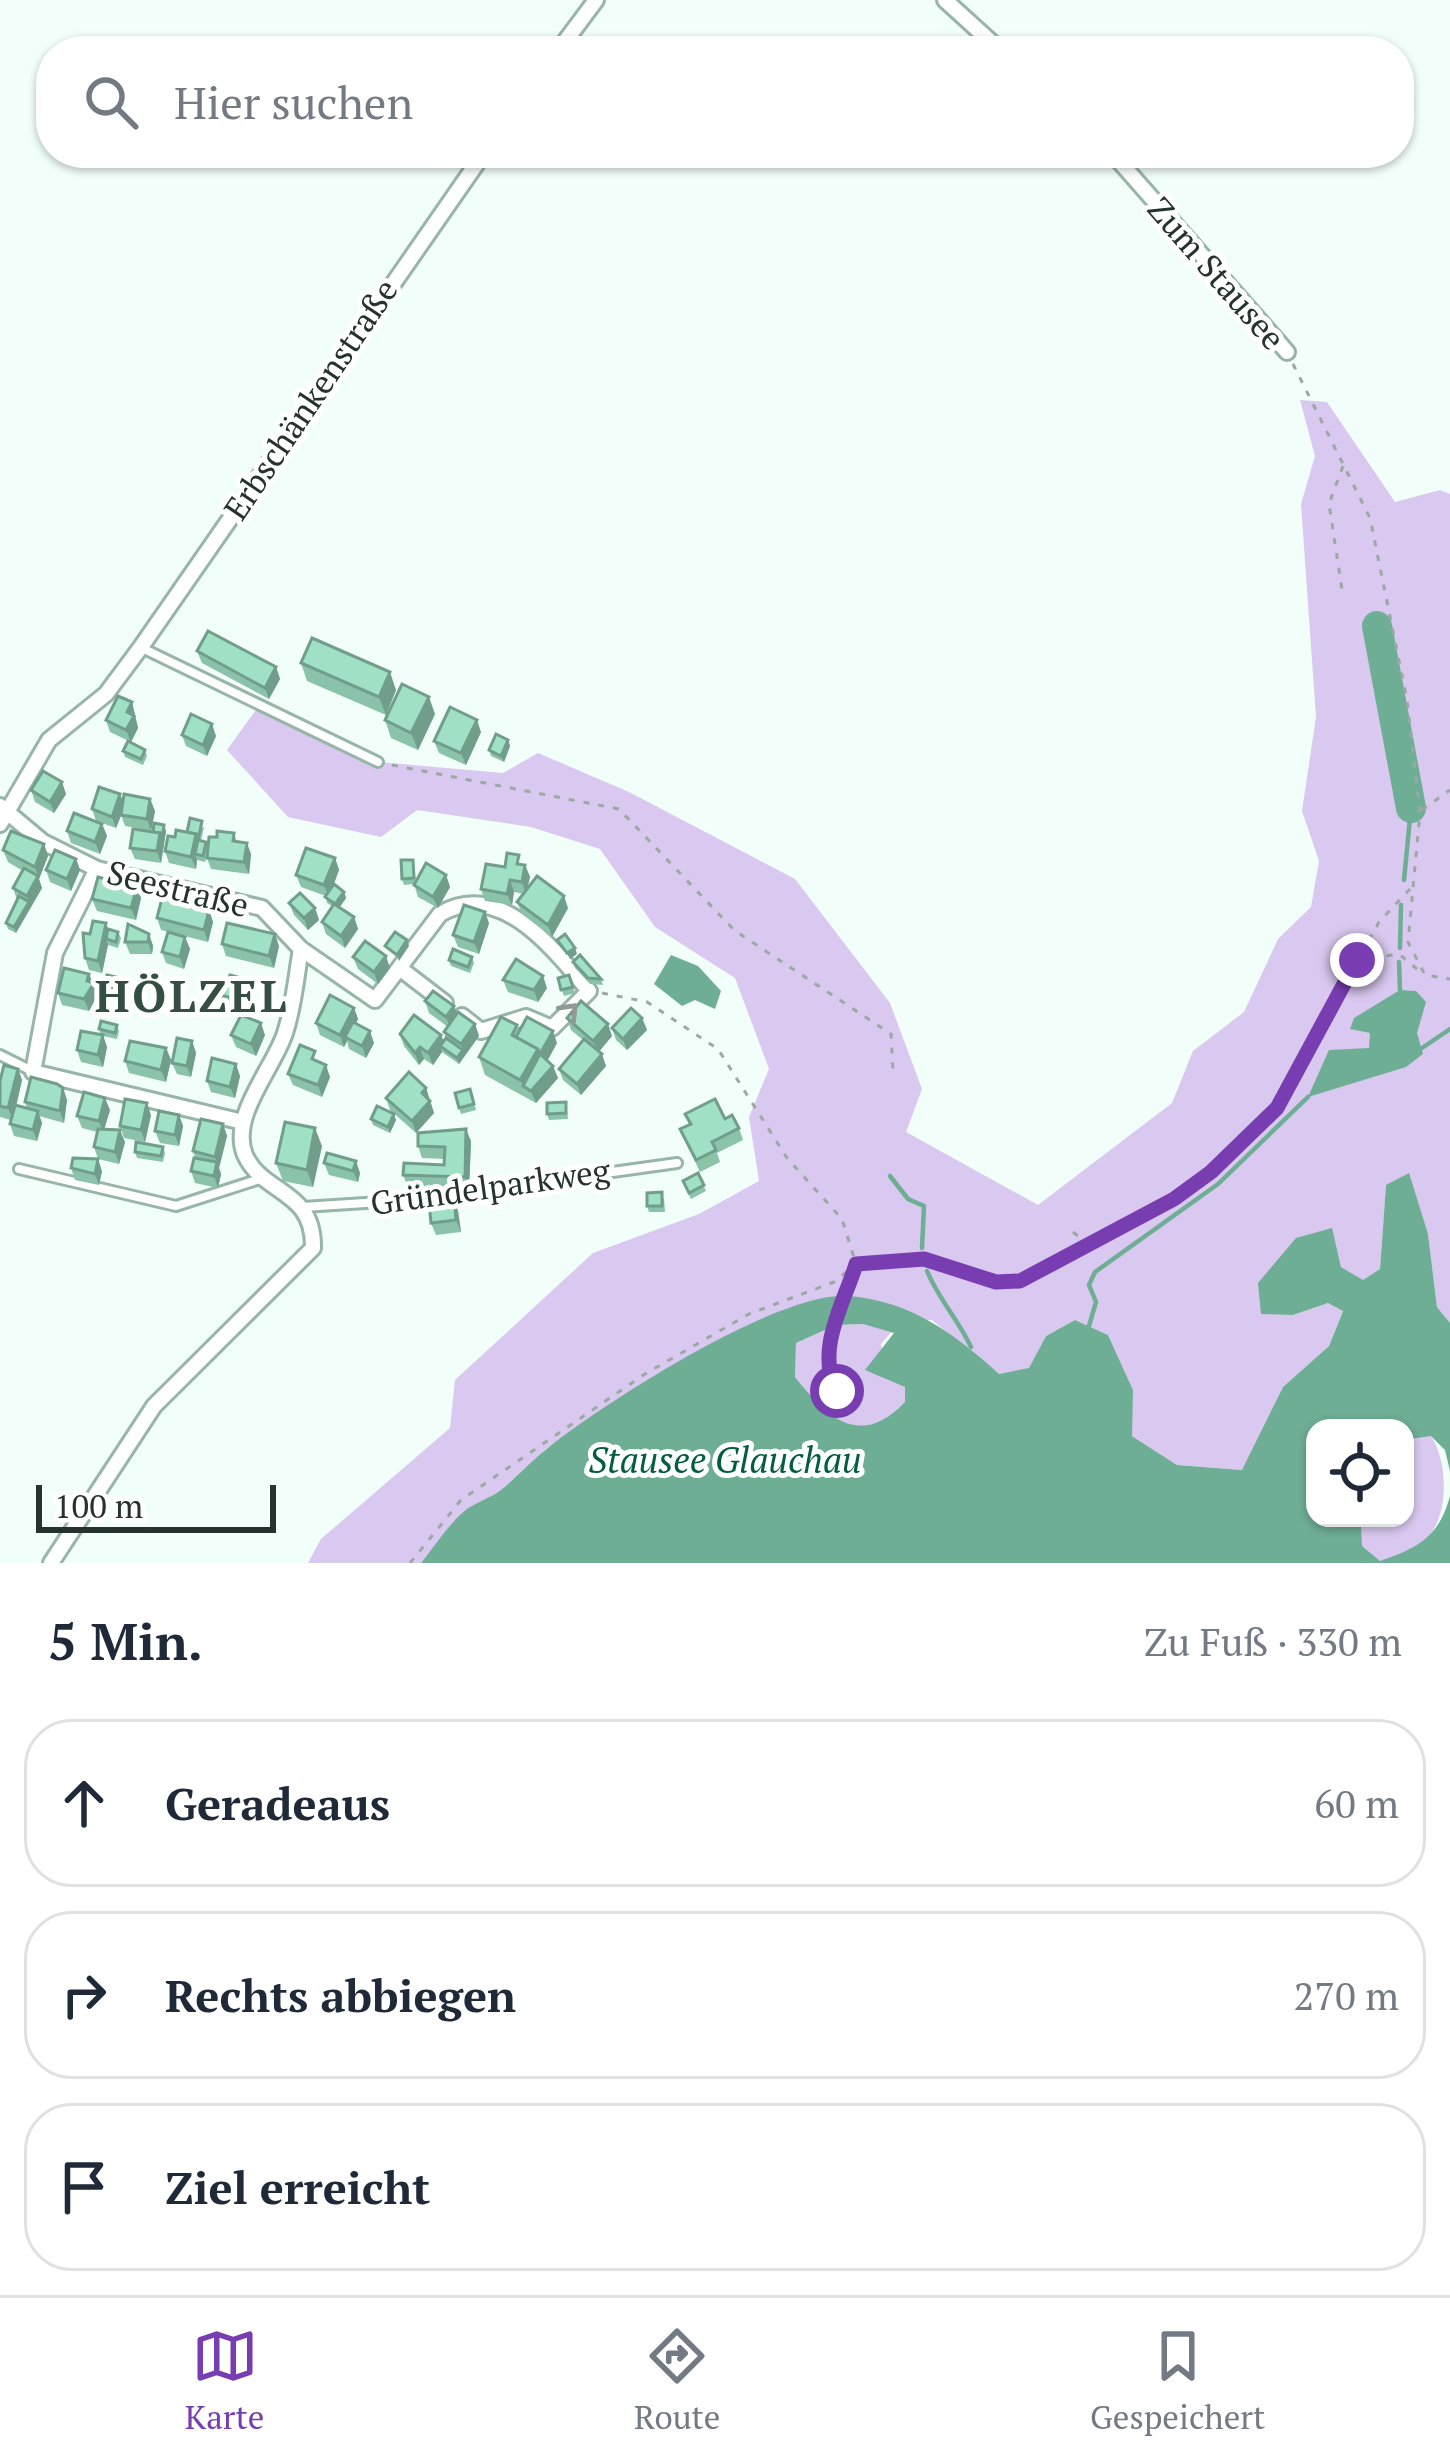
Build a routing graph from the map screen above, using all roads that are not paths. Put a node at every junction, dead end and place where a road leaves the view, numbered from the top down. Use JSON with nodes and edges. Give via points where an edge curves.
{"nodes":[{"id":1,"x":596,"y":0,"type":"edge"},
{"id":2,"x":945,"y":0,"type":"edge"},
{"id":3,"x":570,"y":36,"type":"edge"},
{"id":4,"x":985,"y":36,"type":"edge"},
{"id":5,"x":474,"y":168,"type":"edge"},
{"id":6,"x":1125,"y":168,"type":"edge"},
{"id":7,"x":1287,"y":352,"type":"road end"},
{"id":8,"x":141,"y":647,"type":"junction"},
{"id":9,"x":379,"y":762,"type":"road end"},
{"id":10,"x":3,"y":814,"type":"edge"},
{"id":11,"x":98,"y":869,"type":"junction"},
{"id":12,"x":301,"y":950,"type":"junction"},
{"id":13,"x":402,"y":970,"type":"junction"},
{"id":14,"x":0,"y":1054,"type":"edge"},
{"id":15,"x":33,"y":1072,"type":"junction"},
{"id":16,"x":243,"y":1122,"type":"junction"},
{"id":17,"x":677,"y":1163,"type":"dead end"},
{"id":18,"x":19,"y":1169,"type":"dead end"},
{"id":19,"x":267,"y":1177,"type":"junction"},
{"id":20,"x":303,"y":1207,"type":"junction"},
{"id":21,"x":51,"y":1563,"type":"edge"}],
"edges":[{"from":1,"to":3,"type":"street"},
{"from":2,"to":4,"type":"street"},
{"from":5,"to":8,"type":"street","name":"Erbschänkenstraße"},
{"from":6,"to":7,"type":"street","name":"Zum Stausee"},
{"from":8,"to":9,"type":"lane"},
{"from":8,"to":10,"type":"street","name":"Erbschänkenstraße","via":[[106,694],[49,740]]},
{"from":10,"to":11,"type":"street","name":"Seestraße"},
{"from":11,"to":12,"type":"street","name":"Seestraße","via":[[262,908]]},
{"from":11,"to":15,"type":"street","via":[[55,953]]},
{"from":12,"to":13,"type":"street","name":"Seestraße","via":[[375,1000]]},
{"from":12,"to":16,"type":"street","via":[[285,1033]]},
{"from":13,"to":13,"type":"street","one_way":true,"via":[[481,1031],[526,1017],[552,1028],[589,991],[530,927],[479,905],[440,914]]},
{"from":14,"to":15,"type":"lane"},
{"from":15,"to":16,"type":"street"},
{"from":16,"to":19,"type":"street","via":[[247,1159]]},
{"from":17,"to":20,"type":"lane","name":"Gründelparkweg"},
{"from":18,"to":19,"type":"lane","via":[[176,1206]]},
{"from":19,"to":20,"type":"street"},
{"from":20,"to":21,"type":"street","via":[[313,1248],[154,1406]]}]}
